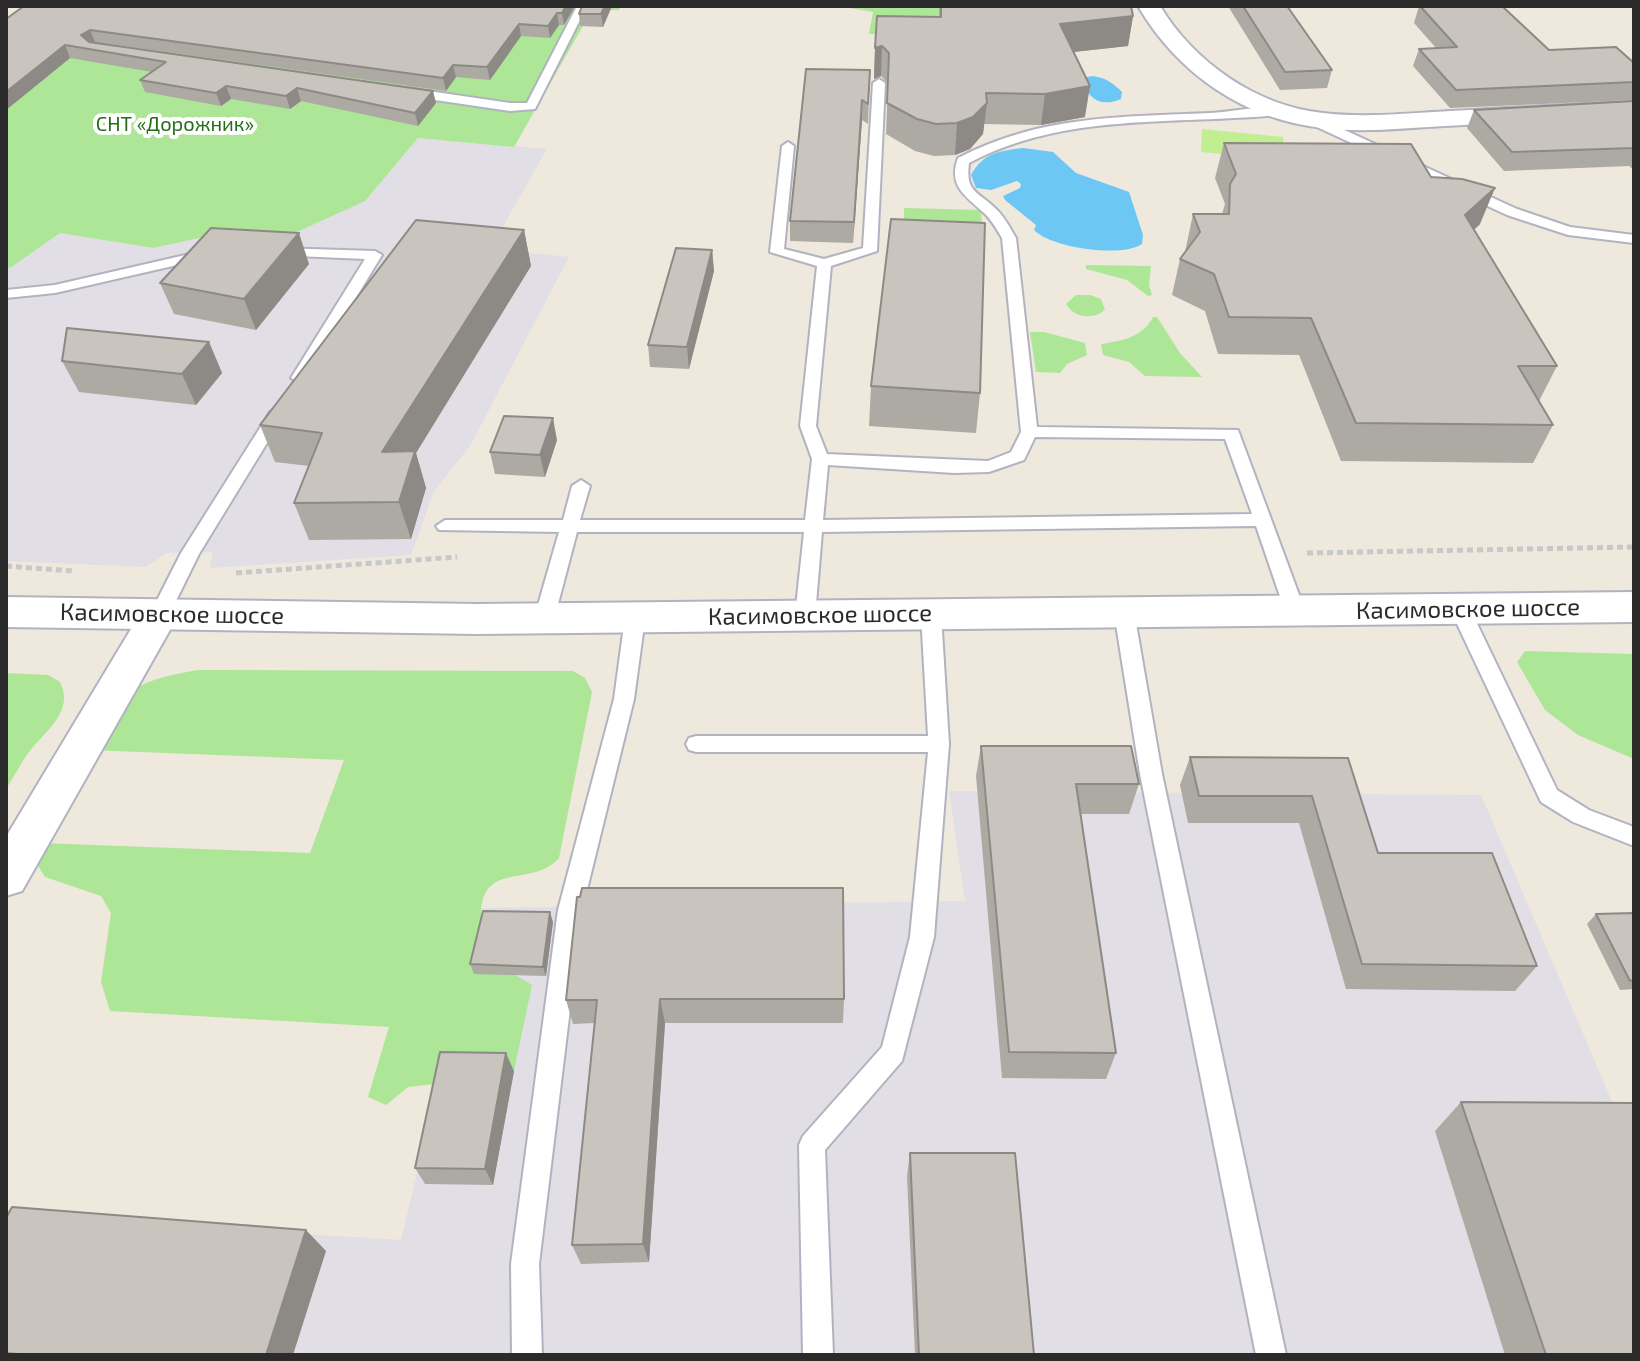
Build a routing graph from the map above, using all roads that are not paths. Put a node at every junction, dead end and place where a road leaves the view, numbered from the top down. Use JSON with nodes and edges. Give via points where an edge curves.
{"nodes":[{"id":1,"x":582,"y":6,"type":"edge"},
{"id":2,"x":1149,"y":6,"type":"edge"},
{"id":3,"x":879,"y":83,"type":"edge"},
{"id":4,"x":387,"y":89,"type":"edge"},
{"id":5,"x":1634,"y":109,"type":"edge"},
{"id":6,"x":1279,"y":111,"type":"junction"},
{"id":7,"x":1310,"y":119,"type":"junction"},
{"id":8,"x":788,"y":146,"type":"dead end"},
{"id":9,"x":1634,"y":239,"type":"edge"},
{"id":10,"x":218,"y":251,"type":"edge"},
{"id":11,"x":265,"y":252,"type":"edge"},
{"id":12,"x":824,"y":263,"type":"junction"},
{"id":13,"x":6,"y":294,"type":"edge"},
{"id":14,"x":1029,"y":432,"type":"junction"},
{"id":15,"x":820,"y":459,"type":"junction"},
{"id":16,"x":581,"y":486,"type":"dead end"},
{"id":17,"x":1264,"y":520,"type":"junction"},
{"id":18,"x":445,"y":526,"type":"dead end"},
{"id":19,"x":813,"y":526,"type":"junction"},
{"id":20,"x":569,"y":527,"type":"junction"},
{"id":21,"x":1634,"y":607,"type":"edge"},
{"id":22,"x":1460,"y":609,"type":"junction"},
{"id":23,"x":1295,"y":611,"type":"junction"},
{"id":24,"x":6,"y":612,"type":"edge"},
{"id":25,"x":1124,"y":612,"type":"junction"},
{"id":26,"x":160,"y":614,"type":"junction"},
{"id":27,"x":931,"y":614,"type":"junction"},
{"id":28,"x":805,"y":616,"type":"junction"},
{"id":29,"x":635,"y":618,"type":"junction"},
{"id":30,"x":544,"y":619,"type":"junction"},
{"id":31,"x":696,"y":744,"type":"dead end"},
{"id":32,"x":939,"y":744,"type":"junction"},
{"id":33,"x":1634,"y":837,"type":"edge"},
{"id":34,"x":6,"y":877,"type":"edge"},
{"id":35,"x":527,"y":1355,"type":"edge"},
{"id":36,"x":818,"y":1355,"type":"edge"},
{"id":37,"x":1271,"y":1355,"type":"edge"}],
"edges":[{"from":1,"to":4,"type":"lane","via":[[531,106]]},
{"from":2,"to":6,"type":"street","via":[[1157,22],[1206,70],[1245,97]]},
{"from":3,"to":12,"type":"lane","via":[[870,251]]},
{"from":5,"to":7,"type":"street","via":[[1356,122]]},
{"from":6,"to":7,"type":"street"},
{"from":6,"to":14,"type":"lane","via":[[1233,118],[1075,123],[1002,142],[963,161],[960,177],[967,196],[994,215],[1009,238]]},
{"from":7,"to":9,"type":"lane","via":[[1512,212],[1568,231]]},
{"from":8,"to":12,"type":"lane","via":[[777,252]]},
{"from":10,"to":13,"type":"lane","via":[[55,289]]},
{"from":11,"to":26,"type":"lane","via":[[375,255],[190,553]]},
{"from":12,"to":15,"type":"lane","via":[[808,426]]},
{"from":14,"to":15,"type":"lane","via":[[1018,456],[989,466]]},
{"from":14,"to":17,"type":"lane","via":[[1232,434]]},
{"from":15,"to":19,"type":"lane"},
{"from":16,"to":20,"type":"lane"},
{"from":17,"to":19,"type":"lane"},
{"from":17,"to":23,"type":"lane"},
{"from":18,"to":20,"type":"lane"},
{"from":19,"to":20,"type":"lane"},
{"from":19,"to":28,"type":"lane"},
{"from":20,"to":30,"type":"lane"},
{"from":21,"to":22,"type":"main road","name":"Касимовское шоссе"},
{"from":22,"to":23,"type":"main road","name":"Касимовское шоссе"},
{"from":22,"to":33,"type":"lane","via":[[1549,796],[1581,816]]},
{"from":23,"to":25,"type":"main road","name":"Касимовское шоссе"},
{"from":24,"to":26,"type":"main road","name":"Касимовское шоссе"},
{"from":25,"to":27,"type":"main road","name":"Касимовское шоссе"},
{"from":25,"to":37,"type":"lane","via":[[1151,774]]},
{"from":26,"to":30,"type":"main road","name":"Касимовское шоссе"},
{"from":26,"to":34,"type":"street"},
{"from":27,"to":28,"type":"main road","name":"Касимовское шоссе"},
{"from":27,"to":32,"type":"lane"},
{"from":28,"to":29,"type":"main road","name":"Касимовское шоссе"},
{"from":29,"to":30,"type":"main road","name":"Касимовское шоссе"},
{"from":29,"to":35,"type":"lane","via":[[624,699],[570,910],[525,1264]]},
{"from":31,"to":32,"type":"lane"},
{"from":32,"to":36,"type":"lane","via":[[922,937],[893,1053],[812,1145]]}]}
